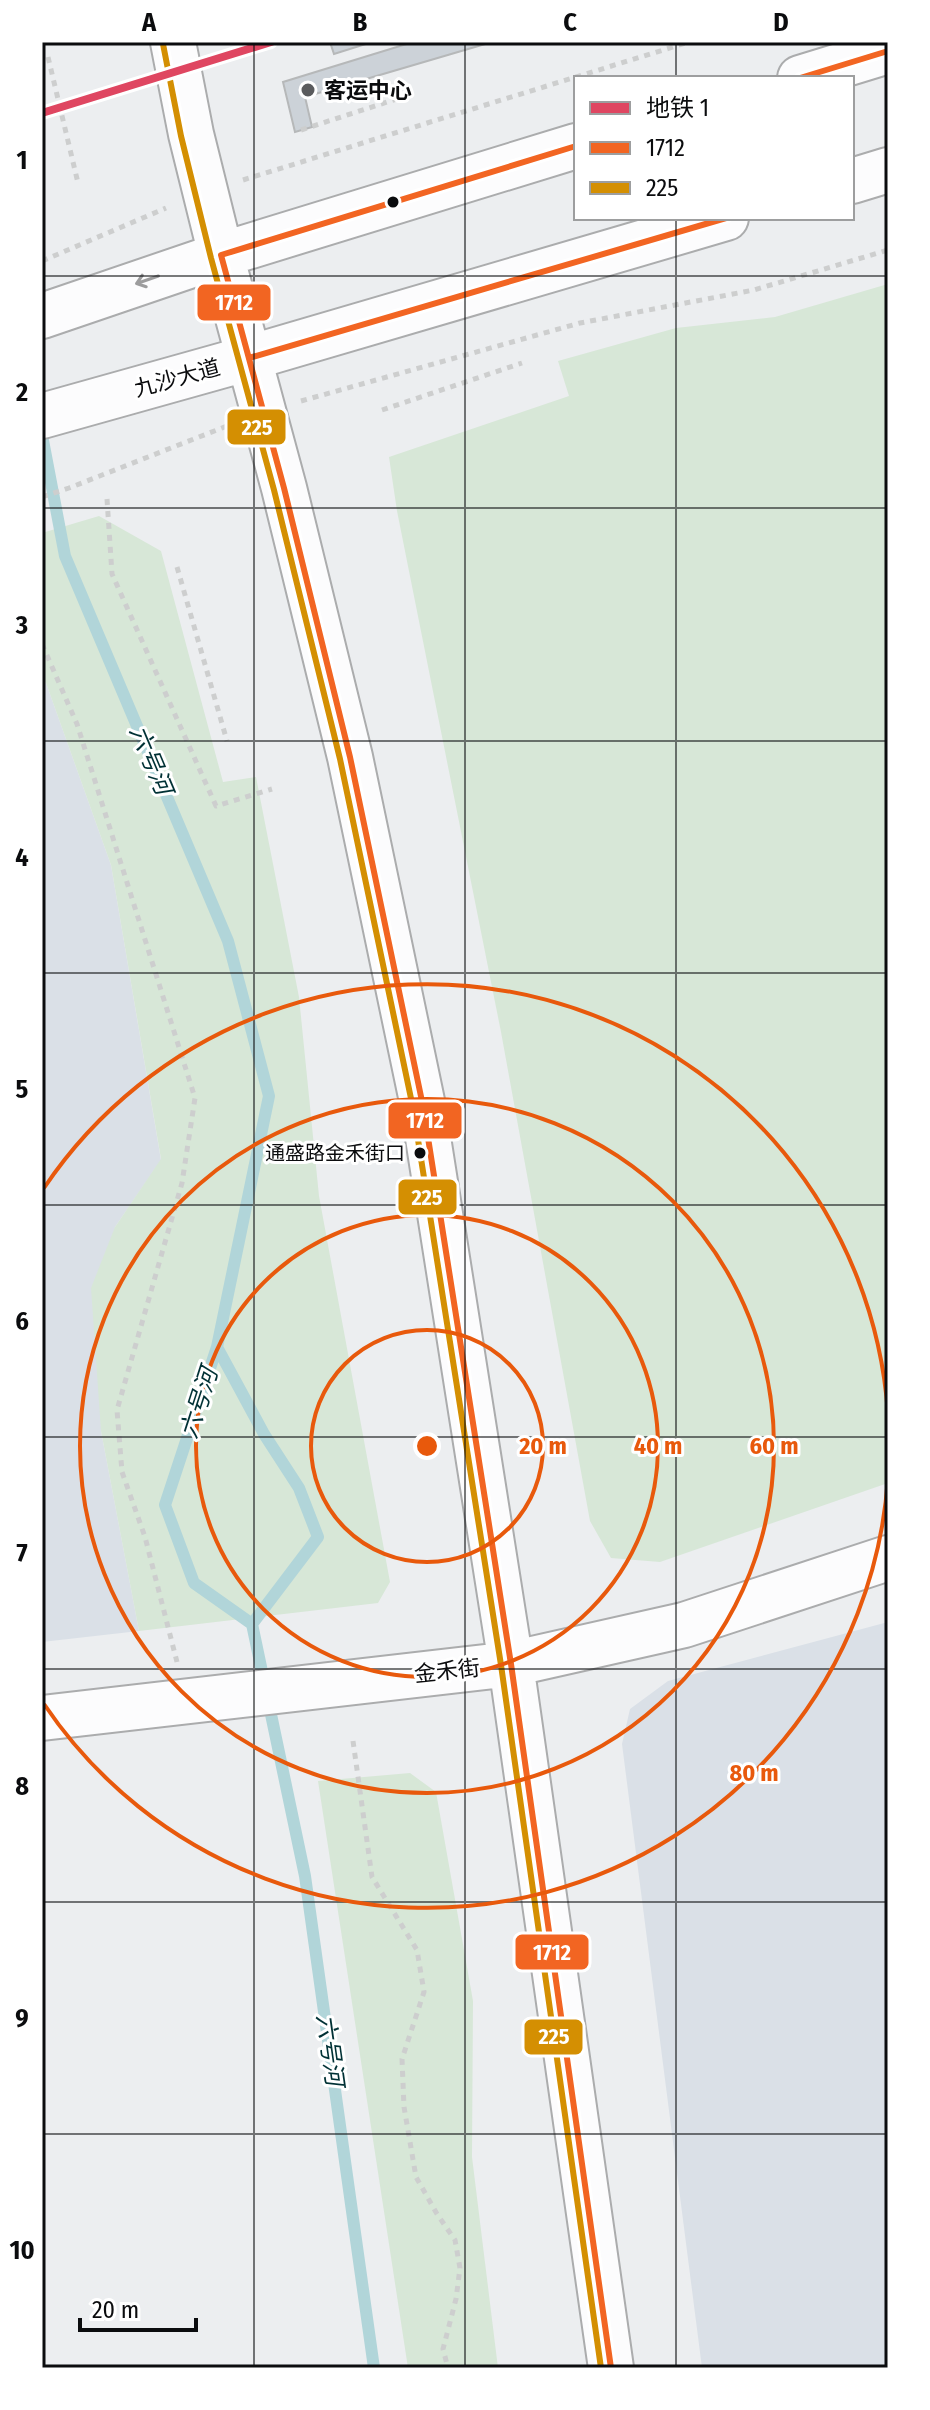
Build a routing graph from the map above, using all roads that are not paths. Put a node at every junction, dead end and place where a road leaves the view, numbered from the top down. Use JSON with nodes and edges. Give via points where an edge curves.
{"nodes":[{"id":1,"x":173,"y":42,"type":"edge"},
{"id":2,"x":888,"y":51,"type":"edge"},
{"id":3,"x":807,"y":76,"type":"edge"},
{"id":4,"x":574,"y":147,"type":"edge"},
{"id":5,"x":888,"y":170,"type":"edge"},
{"id":6,"x":854,"y":180,"type":"edge"},
{"id":7,"x":719,"y":220,"type":"edge"},
{"id":8,"x":221,"y":255,"type":"junction"},
{"id":9,"x":43,"y":315,"type":"edge"},
{"id":10,"x":249,"y":358,"type":"junction"},
{"id":11,"x":51,"y":413,"type":"edge"},
{"id":12,"x":888,"y":1558,"type":"edge"},
{"id":13,"x":511,"y":1664,"type":"junction"},
{"id":14,"x":42,"y":1718,"type":"edge"},
{"id":15,"x":611,"y":2368,"type":"edge"}],
"edges":[{"from":1,"to":8,"type":"street"},
{"from":2,"to":3,"type":"street"},
{"from":4,"to":8,"type":"street"},
{"from":5,"to":6,"type":"street"},
{"from":7,"to":10,"type":"street","name":"九沙大道"},
{"from":8,"to":9,"type":"street","one_way":true},
{"from":8,"to":10,"type":"street"},
{"from":10,"to":11,"type":"street","name":"九沙大道"},
{"from":10,"to":13,"type":"street","via":[[350,757],[423,1106]]},
{"from":12,"to":13,"type":"street","name":"金禾街","via":[[684,1625]]},
{"from":13,"to":14,"type":"street","name":"金禾街"},
{"from":13,"to":15,"type":"street"}]}
